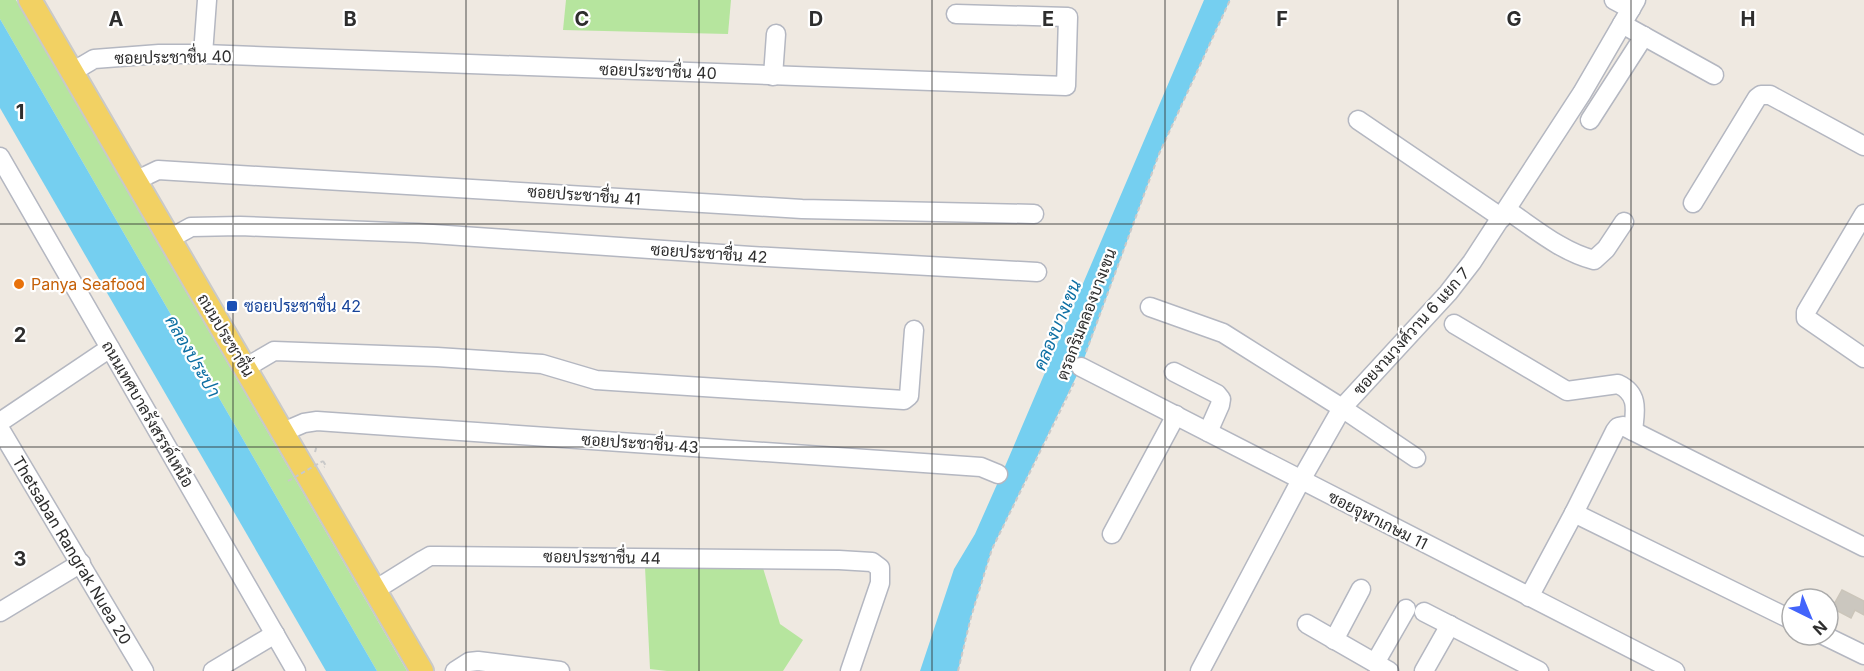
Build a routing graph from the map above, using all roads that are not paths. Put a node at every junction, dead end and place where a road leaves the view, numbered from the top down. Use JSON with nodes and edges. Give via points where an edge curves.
{"nodes":[{"id":1,"x":30,"y":0,"type":"edge"},
{"id":2,"x":207,"y":0,"type":"edge"},
{"id":3,"x":1614,"y":0,"type":"edge"},
{"id":4,"x":1630,"y":11,"type":"edge"},
{"id":5,"x":956,"y":14,"type":"dead end"},
{"id":6,"x":776,"y":34,"type":"dead end"},
{"id":7,"x":1644,"y":36,"type":"junction"},
{"id":8,"x":203,"y":54,"type":"junction"},
{"id":9,"x":72,"y":72,"type":"junction"},
{"id":10,"x":1714,"y":75,"type":"dead end"},
{"id":11,"x":773,"y":76,"type":"junction"},
{"id":12,"x":1358,"y":120,"type":"dead end"},
{"id":13,"x":1590,"y":120,"type":"dead end"},
{"id":14,"x":1864,"y":146,"type":"edge"},
{"id":15,"x":0,"y":157,"type":"edge"},
{"id":16,"x":135,"y":181,"type":"junction"},
{"id":17,"x":1693,"y":203,"type":"dead end"},
{"id":18,"x":1034,"y":214,"type":"dead end"},
{"id":19,"x":1504,"y":214,"type":"junction"},
{"id":20,"x":1864,"y":214,"type":"edge"},
{"id":21,"x":1624,"y":222,"type":"dead end"},
{"id":22,"x":169,"y":239,"type":"junction"},
{"id":23,"x":1036,"y":273,"type":"dead end"},
{"id":24,"x":1150,"y":307,"type":"dead end"},
{"id":25,"x":1454,"y":324,"type":"dead end"},
{"id":26,"x":914,"y":330,"type":"dead end"},
{"id":27,"x":110,"y":348,"type":"junction"},
{"id":28,"x":1864,"y":358,"type":"edge"},
{"id":29,"x":1081,"y":367,"type":"road end"},
{"id":30,"x":246,"y":368,"type":"junction"},
{"id":31,"x":1174,"y":372,"type":"dead end"},
{"id":32,"x":1342,"y":408,"type":"junction"},
{"id":33,"x":1176,"y":414,"type":"junction"},
{"id":34,"x":0,"y":422,"type":"edge"},
{"id":35,"x":0,"y":429,"type":"edge"},
{"id":36,"x":1633,"y":431,"type":"junction"},
{"id":37,"x":283,"y":432,"type":"junction"},
{"id":38,"x":1208,"y":432,"type":"junction"},
{"id":39,"x":1416,"y":458,"type":"dead end"},
{"id":40,"x":998,"y":474,"type":"dead end"},
{"id":41,"x":1301,"y":480,"type":"junction"},
{"id":42,"x":1574,"y":513,"type":"junction"},
{"id":43,"x":1113,"y":534,"type":"dead end"},
{"id":44,"x":1864,"y":548,"type":"edge"},
{"id":45,"x":81,"y":563,"type":"junction"},
{"id":46,"x":1361,"y":589,"type":"dead end"},
{"id":47,"x":375,"y":590,"type":"junction"},
{"id":48,"x":1528,"y":597,"type":"junction"},
{"id":49,"x":1406,"y":609,"type":"dead end"},
{"id":50,"x":0,"y":612,"type":"edge"},
{"id":51,"x":1425,"y":612,"type":"dead end"},
{"id":52,"x":1780,"y":614,"type":"edge"},
{"id":53,"x":1307,"y":624,"type":"dead end"},
{"id":54,"x":1450,"y":625,"type":"junction"},
{"id":55,"x":275,"y":634,"type":"junction"},
{"id":56,"x":1334,"y":640,"type":"junction"},
{"id":57,"x":1840,"y":643,"type":"edge"},
{"id":58,"x":1864,"y":655,"type":"edge"},
{"id":59,"x":1382,"y":667,"type":"edge"},
{"id":60,"x":1534,"y":670,"type":"edge"},
{"id":61,"x":144,"y":671,"type":"edge"},
{"id":62,"x":213,"y":671,"type":"edge"},
{"id":63,"x":296,"y":671,"type":"edge"},
{"id":64,"x":422,"y":671,"type":"edge"},
{"id":65,"x":455,"y":671,"type":"edge"},
{"id":66,"x":560,"y":671,"type":"edge"},
{"id":67,"x":850,"y":671,"type":"edge"},
{"id":68,"x":1200,"y":671,"type":"edge"},
{"id":69,"x":1424,"y":671,"type":"edge"},
{"id":70,"x":1675,"y":671,"type":"edge"},
{"id":71,"x":1855,"y":671,"type":"edge"}],
"edges":[{"from":1,"to":9,"type":"main road","name":"ถนนประชาชื่น"},
{"from":2,"to":8,"type":"street"},
{"from":3,"to":4,"type":"street"},
{"from":4,"to":7,"type":"street"},
{"from":4,"to":19,"type":"street","name":"ซอยงามวงศ์วาน 6 แยก 7"},
{"from":5,"to":11,"type":"street","name":"ซอยประชาชื่น 40","via":[[1068,17],[1066,86]]},
{"from":6,"to":11,"type":"street"},
{"from":7,"to":10,"type":"street"},
{"from":7,"to":13,"type":"street"},
{"from":8,"to":9,"type":"street","name":"ซอยประชาชื่น 40","via":[[94,59]]},
{"from":8,"to":11,"type":"street","name":"ซอยประชาชื่น 40"},
{"from":9,"to":16,"type":"main road","name":"ถนนประชาชื่น"},
{"from":12,"to":19,"type":"street"},
{"from":14,"to":17,"type":"street","via":[[1770,95],[1761,95]]},
{"from":15,"to":27,"type":"street","name":"ถนนเทศบาลรังสรรค์เหนือ"},
{"from":16,"to":18,"type":"street","name":"ซอยประชาชื่น 41","via":[[158,170],[802,209]]},
{"from":16,"to":22,"type":"main road","name":"ถนนประชาชื่น"},
{"from":19,"to":21,"type":"street","via":[[1581,257],[1594,260]]},
{"from":19,"to":32,"type":"street","name":"ซอยงามวงศ์วาน 6 แยก 7","via":[[1448,293]]},
{"from":20,"to":28,"type":"street","via":[[1806,312],[1806,318]]},
{"from":22,"to":23,"type":"street","name":"ซอยประชาชื่น 42","via":[[191,227],[252,226]]},
{"from":22,"to":30,"type":"main road","name":"ถนนประชาชื่น"},
{"from":24,"to":32,"type":"street","via":[[1223,333]]},
{"from":25,"to":36,"type":"street","via":[[1567,391],[1618,384],[1625,387],[1636,406]]},
{"from":26,"to":30,"type":"street","via":[[909,396],[904,400],[596,380],[547,364],[437,357],[274,351]]},
{"from":27,"to":34,"type":"street"},
{"from":27,"to":55,"type":"street","name":"ถนนเทศบาลรังสรรค์เหนือ"},
{"from":29,"to":33,"type":"street","name":"ซอยจุฬาเกษม 11"},
{"from":30,"to":37,"type":"main road","name":"ถนนประชาชื่น"},
{"from":31,"to":38,"type":"street","via":[[1221,399]]},
{"from":32,"to":39,"type":"street"},
{"from":32,"to":41,"type":"street","name":"ซอยงามวงศ์วาน 6 แยก 7"},
{"from":33,"to":38,"type":"street","name":"ซอยจุฬาเกษม 11"},
{"from":33,"to":43,"type":"street"},
{"from":35,"to":45,"type":"street","name":"Thetsaban Rangrak Nuea 20"},
{"from":36,"to":42,"type":"street","via":[[1623,426],[1614,431]]},
{"from":36,"to":44,"type":"street"},
{"from":37,"to":40,"type":"street","name":"ซอยประชาชื่น 43","via":[[317,421],[981,467]]},
{"from":37,"to":47,"type":"main road","name":"ถนนประชาชื่น"},
{"from":38,"to":41,"type":"street","name":"ซอยจุฬาเกษม 11"},
{"from":41,"to":48,"type":"street","name":"ซอยจุฬาเกษม 11"},
{"from":41,"to":68,"type":"street","name":"ซอยงามวงศ์วาน 6 แยก 7"},
{"from":42,"to":48,"type":"street"},
{"from":42,"to":52,"type":"street"},
{"from":45,"to":50,"type":"street"},
{"from":45,"to":61,"type":"street","name":"Thetsaban Rangrak Nuea 20"},
{"from":46,"to":56,"type":"street"},
{"from":47,"to":64,"type":"main road","name":"ถนนประชาชื่น"},
{"from":47,"to":67,"type":"street","name":"ซอยประชาชื่น 44","via":[[430,556],[872,562],[880,568],[880,583]]},
{"from":48,"to":70,"type":"street","name":"ซอยจุฬาเกษม 11"},
{"from":49,"to":59,"type":"street"},
{"from":51,"to":54,"type":"street"},
{"from":53,"to":56,"type":"street"},
{"from":54,"to":60,"type":"street"},
{"from":54,"to":69,"type":"street"},
{"from":55,"to":62,"type":"street"},
{"from":55,"to":63,"type":"street","name":"ถนนเทศบาลรังสรรค์เหนือ"},
{"from":56,"to":59,"type":"street"},
{"from":57,"to":58,"type":"street"},
{"from":58,"to":71,"type":"street"},
{"from":65,"to":66,"type":"street","via":[[478,661]]}]}
